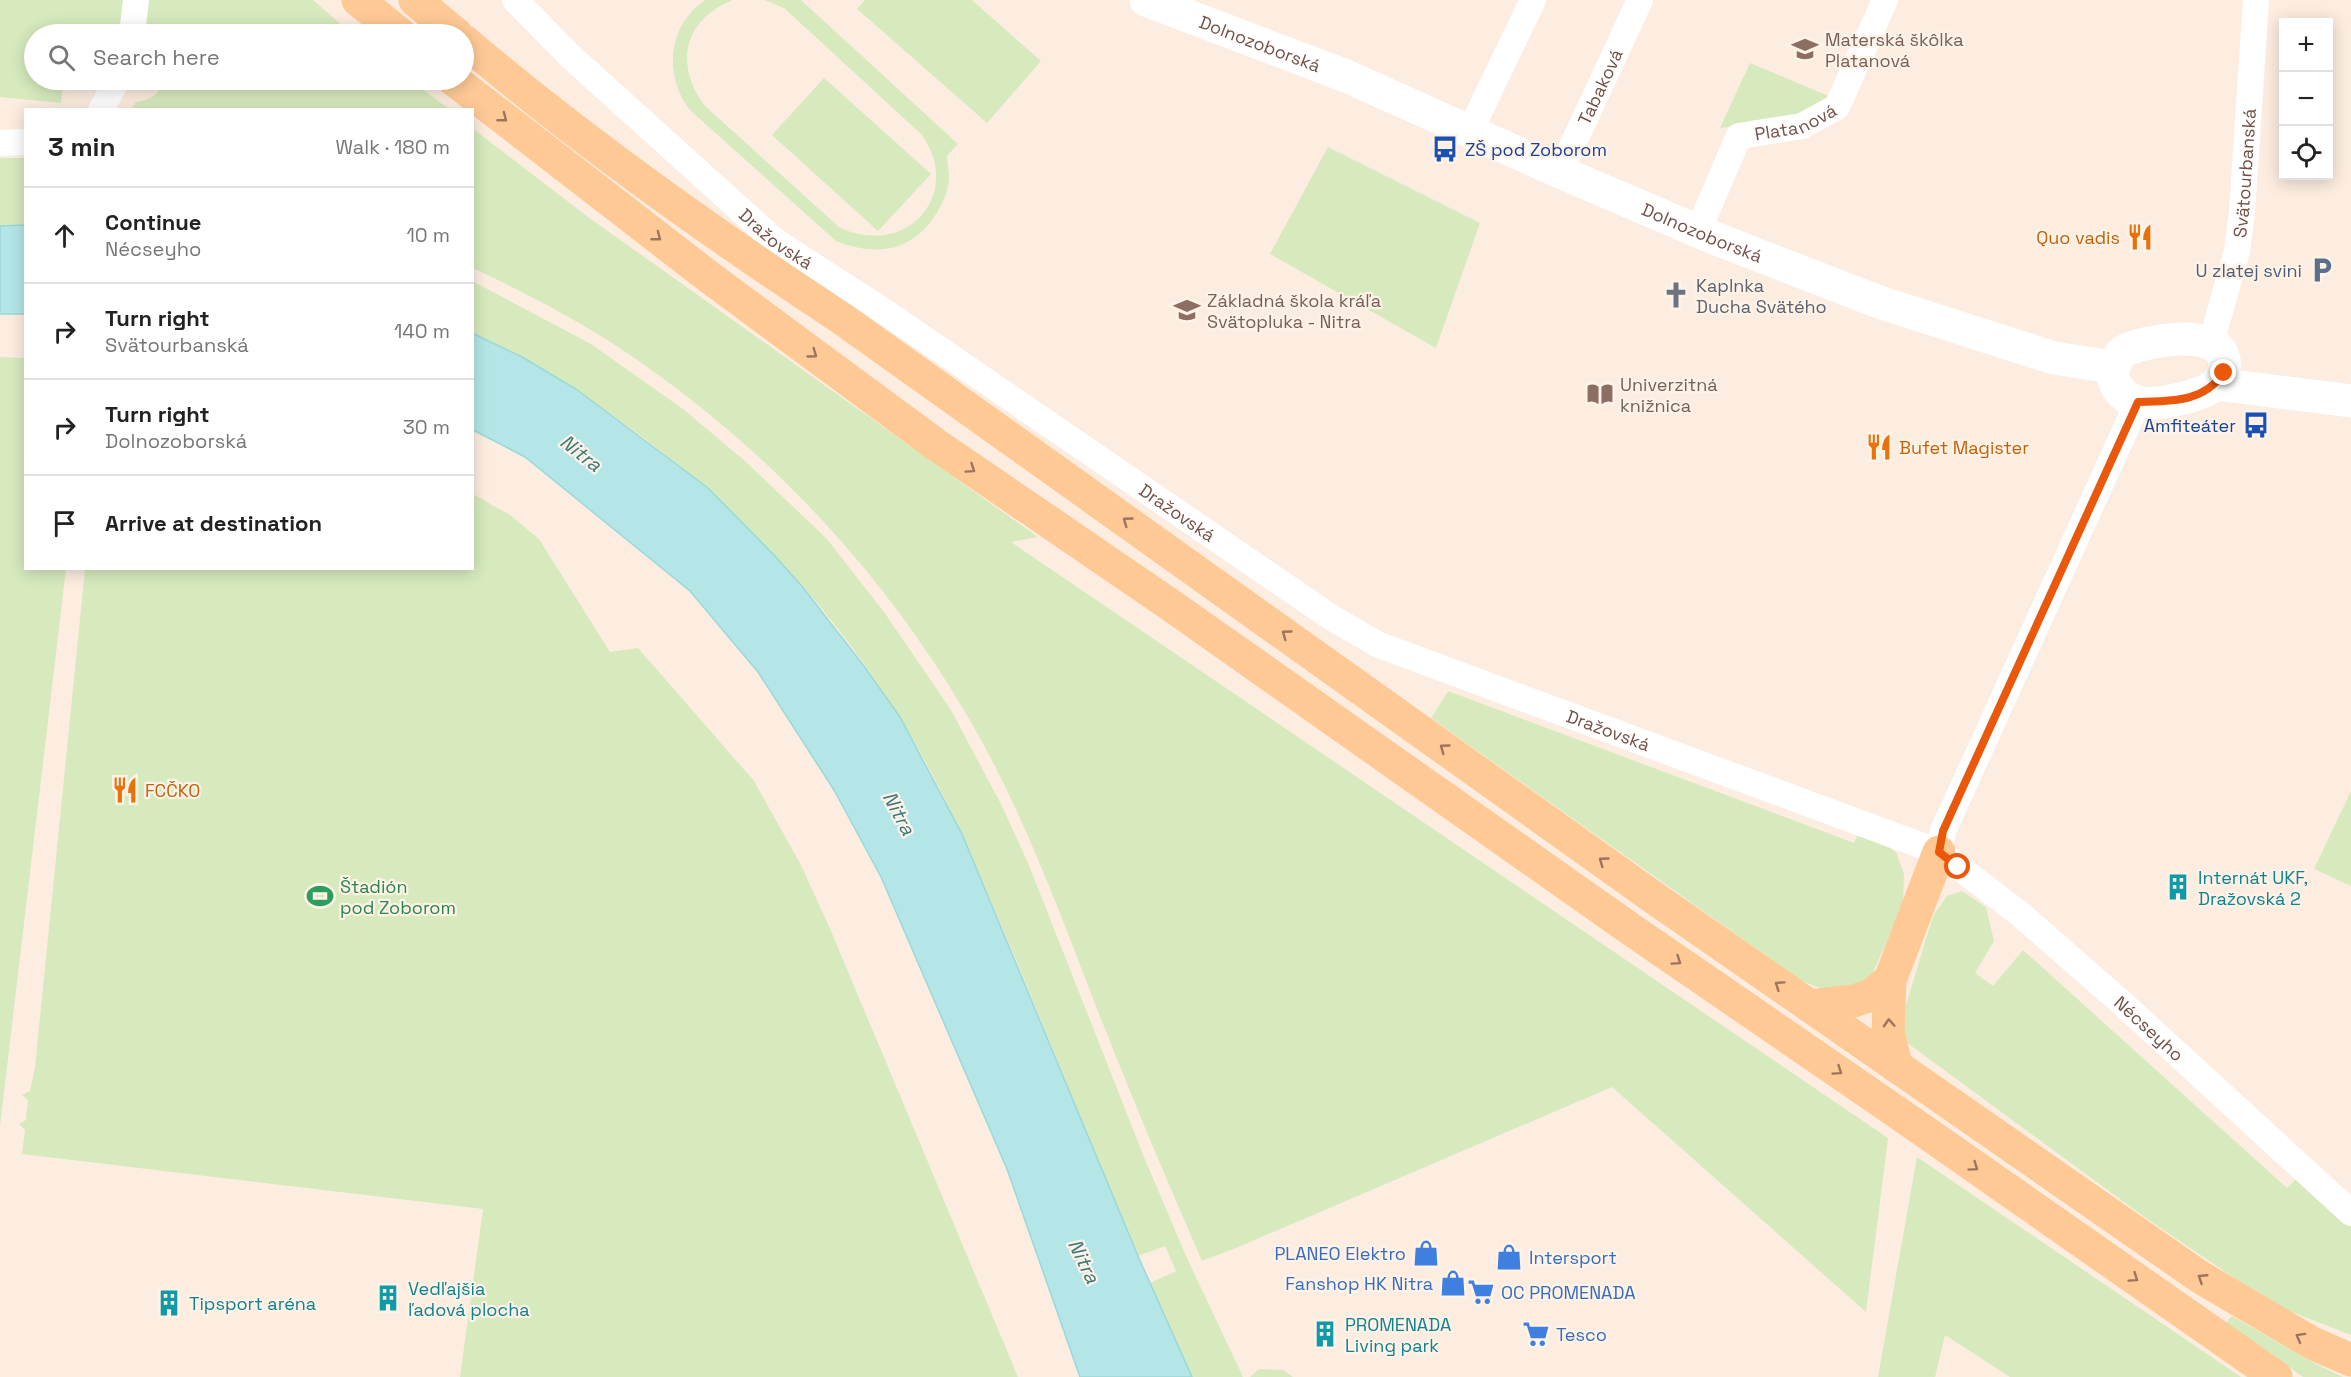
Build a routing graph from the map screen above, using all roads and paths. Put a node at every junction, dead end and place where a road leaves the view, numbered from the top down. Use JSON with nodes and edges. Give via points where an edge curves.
{"nodes":[{"id":1,"x":136,"y":0,"type":"edge"},
{"id":2,"x":358,"y":0,"type":"edge"},
{"id":3,"x":415,"y":0,"type":"edge"},
{"id":4,"x":515,"y":0,"type":"edge"},
{"id":5,"x":1146,"y":0,"type":"edge"},
{"id":6,"x":1533,"y":0,"type":"edge"},
{"id":7,"x":1640,"y":0,"type":"edge"},
{"id":8,"x":1884,"y":0,"type":"edge"},
{"id":9,"x":2256,"y":0,"type":"edge"},
{"id":10,"x":133,"y":24,"type":"edge"},
{"id":11,"x":388,"y":24,"type":"edge"},
{"id":12,"x":444,"y":24,"type":"edge"},
{"id":13,"x":474,"y":49,"type":"edge"},
{"id":14,"x":112,"y":90,"type":"edge"},
{"id":15,"x":467,"y":90,"type":"edge"},
{"id":16,"x":102,"y":108,"type":"edge"},
{"id":17,"x":1470,"y":131,"type":"junction"},
{"id":18,"x":0,"y":142,"type":"edge"},
{"id":19,"x":24,"y":142,"type":"edge"},
{"id":20,"x":1560,"y":172,"type":"junction"},
{"id":21,"x":1698,"y":231,"type":"junction"},
{"id":22,"x":2211,"y":343,"type":"junction"},
{"id":23,"x":2112,"y":367,"type":"junction"},
{"id":24,"x":2216,"y":384,"type":"junction"},
{"id":25,"x":2351,"y":401,"type":"edge"},
{"id":26,"x":2138,"y":402,"type":"junction"},
{"id":27,"x":1939,"y":852,"type":"junction"},
{"id":28,"x":1890,"y":980,"type":"junction"},
{"id":29,"x":1810,"y":1006,"type":"junction"},
{"id":30,"x":1896,"y":1066,"type":"junction"},
{"id":31,"x":2351,"y":1213,"type":"edge"},
{"id":32,"x":2351,"y":1360,"type":"edge"},
{"id":33,"x":2276,"y":1377,"type":"edge"}],
"edges":[{"from":1,"to":10,"type":"street"},
{"from":2,"to":11,"type":"main road"},
{"from":3,"to":12,"type":"main road"},
{"from":4,"to":27,"type":"street","name":"Dražovská","via":[[570,56],[776,241],[1332,618],[1379,645]]},
{"from":5,"to":17,"type":"street","name":"Dolnozoborská","via":[[1346,76]]},
{"from":6,"to":17,"type":"street"},
{"from":7,"to":20,"type":"street","name":"Tabaková"},
{"from":8,"to":21,"type":"street","name":"Platanová","via":[[1837,107],[1802,126],[1739,136]]},
{"from":9,"to":22,"type":"street","name":"Svätourbanská","via":[[2237,251]]},
{"from":29,"to":13,"type":"main road","one_way":true,"via":[[841,318],[726,242],[609,158]]},
{"from":14,"to":16,"type":"street"},
{"from":15,"to":33,"type":"main road","one_way":true,"via":[[709,278],[935,444]]},
{"from":17,"to":20,"type":"street","name":"Dolnozoborská"},
{"from":18,"to":19,"type":"street"},
{"from":20,"to":21,"type":"street","name":"Dolnozoborská"},
{"from":21,"to":23,"type":"street","name":"Dolnozoborská","via":[[1879,302],[2054,358]]},
{"from":22,"to":23,"type":"street","via":[[2192,339],[2137,345],[2122,352]]},
{"from":22,"to":24,"type":"street","via":[[2221,350],[2225,363],[2224,373]]},
{"from":23,"to":26,"type":"street","via":[[2113,382]]},
{"from":24,"to":25,"type":"street"},
{"from":24,"to":26,"type":"street","via":[[2193,396]]},
{"from":26,"to":27,"type":"street","via":[[1943,831]]},
{"from":27,"to":28,"type":"main road"},
{"from":27,"to":31,"type":"street","name":"Nécseyho","via":[[2020,914]]},
{"from":28,"to":29,"type":"main road","via":[[1854,1002]]},
{"from":30,"to":28,"type":"main road","one_way":true,"via":[[1888,1031]]},
{"from":29,"to":30,"type":"main road"},
{"from":32,"to":30,"type":"main road","one_way":true,"via":[[2312,1343],[2200,1277]]}]}
